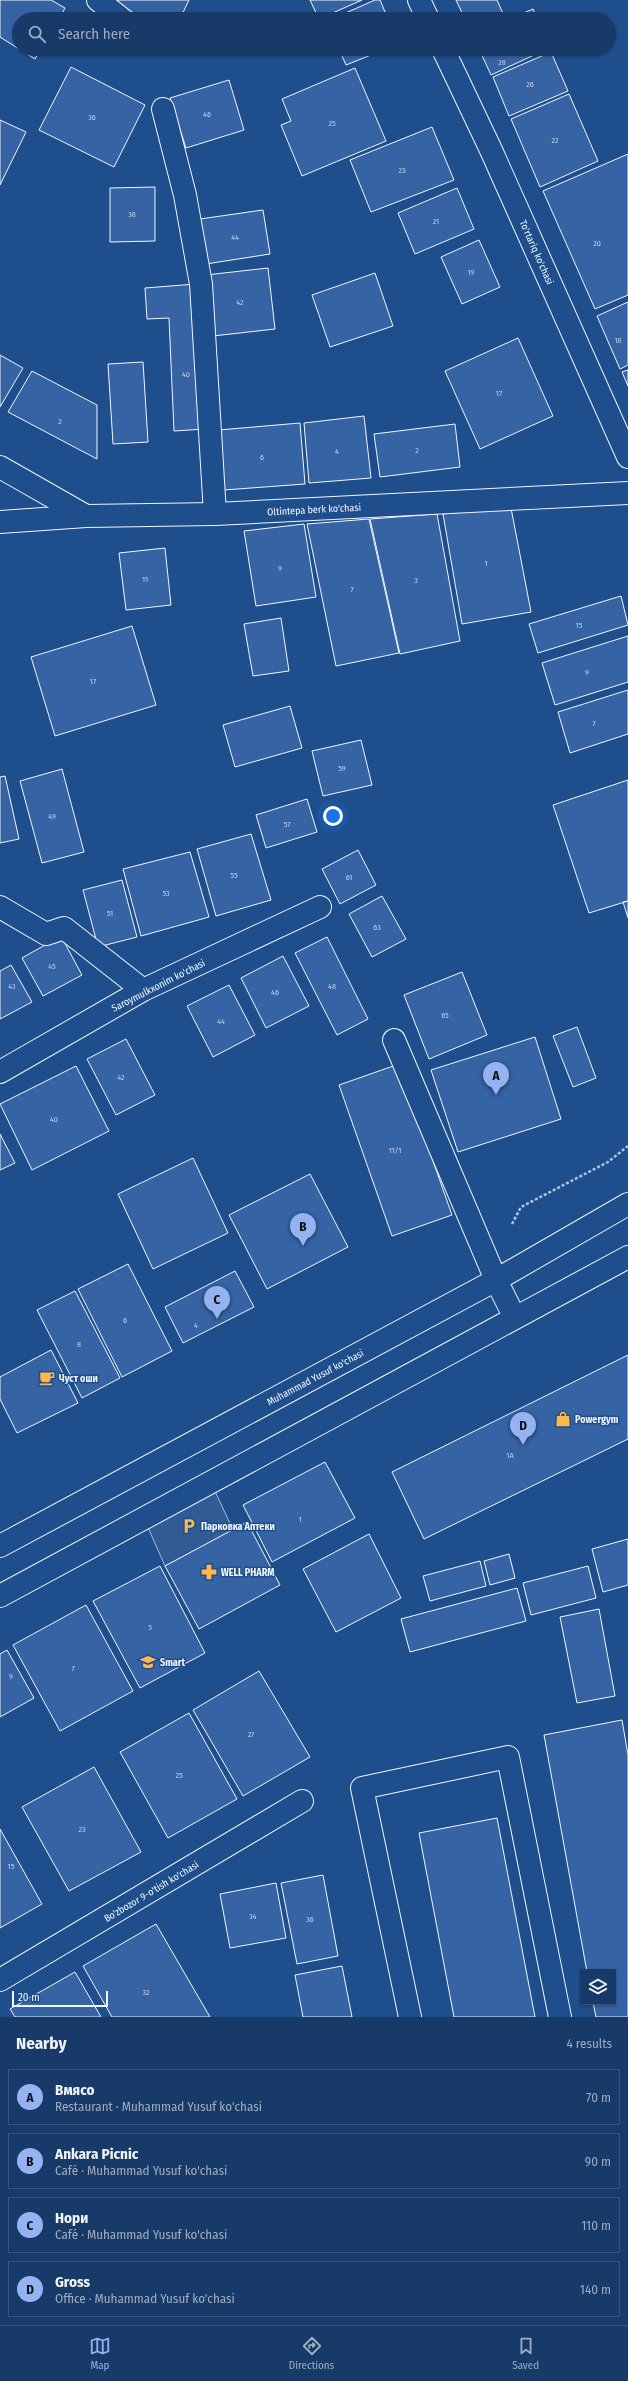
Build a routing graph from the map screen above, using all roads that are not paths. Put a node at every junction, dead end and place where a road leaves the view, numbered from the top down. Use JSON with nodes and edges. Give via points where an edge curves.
{"nodes":[{"id":1,"x":98,"y":0,"type":"edge"},
{"id":2,"x":419,"y":0,"type":"edge"},
{"id":3,"x":113,"y":12,"type":"edge"},
{"id":4,"x":425,"y":12,"type":"edge"},
{"id":5,"x":446,"y":56,"type":"edge"},
{"id":6,"x":163,"y":108,"type":"dead end"},
{"id":7,"x":628,"y":457,"type":"edge"},
{"id":8,"x":0,"y":467,"type":"edge"},
{"id":9,"x":628,"y":493,"type":"edge"},
{"id":10,"x":215,"y":514,"type":"junction"},
{"id":11,"x":86,"y":516,"type":"junction"},
{"id":12,"x":0,"y":522,"type":"edge"},
{"id":13,"x":0,"y":907,"type":"edge"},
{"id":14,"x":320,"y":907,"type":"dead end"},
{"id":15,"x":143,"y":990,"type":"junction"},
{"id":16,"x":394,"y":1040,"type":"dead end"},
{"id":17,"x":0,"y":1072,"type":"edge"},
{"id":18,"x":628,"y":1204,"type":"edge"},
{"id":19,"x":628,"y":1257,"type":"edge"},
{"id":20,"x":496,"y":1280,"type":"junction"},
{"id":21,"x":515,"y":1318,"type":"junction"},
{"id":22,"x":0,"y":1546,"type":"edge"},
{"id":23,"x":0,"y":1596,"type":"edge"},
{"id":24,"x":302,"y":1801,"type":"dead end"},
{"id":25,"x":0,"y":1980,"type":"edge"},
{"id":26,"x":410,"y":2017,"type":"edge"},
{"id":27,"x":560,"y":2017,"type":"edge"}],
"edges":[{"from":1,"to":3,"type":"street"},
{"from":2,"to":4,"type":"street"},
{"from":5,"to":7,"type":"street","name":"To'rtariq ko'chasi"},
{"from":6,"to":10,"type":"street","via":[[185,196],[201,284]]},
{"from":8,"to":11,"type":"street"},
{"from":9,"to":10,"type":"street","name":"Oltintepa berk ko'chasi"},
{"from":10,"to":11,"type":"street","name":"Oltintepa berk ko'chasi"},
{"from":11,"to":12,"type":"street","name":"Oltintepa berk ko'chasi"},
{"from":13,"to":15,"type":"street","via":[[46,934],[64,928]]},
{"from":14,"to":15,"type":"street","name":"Saroymulkxonim ko'chasi"},
{"from":15,"to":17,"type":"street","name":"Saroymulkxonim ko'chasi"},
{"from":16,"to":20,"type":"street"},
{"from":18,"to":20,"type":"street","name":"Muhammad Yusuf ko'chasi"},
{"from":19,"to":21,"type":"street"},
{"from":20,"to":21,"type":"street"},
{"from":20,"to":22,"type":"street","name":"Muhammad Yusuf ko'chasi"},
{"from":21,"to":23,"type":"street"},
{"from":24,"to":25,"type":"street","name":"Bo'zbozor 9-o'tish ko'chasi"},
{"from":26,"to":27,"type":"street","via":[[362,1788],[508,1757]]}]}
